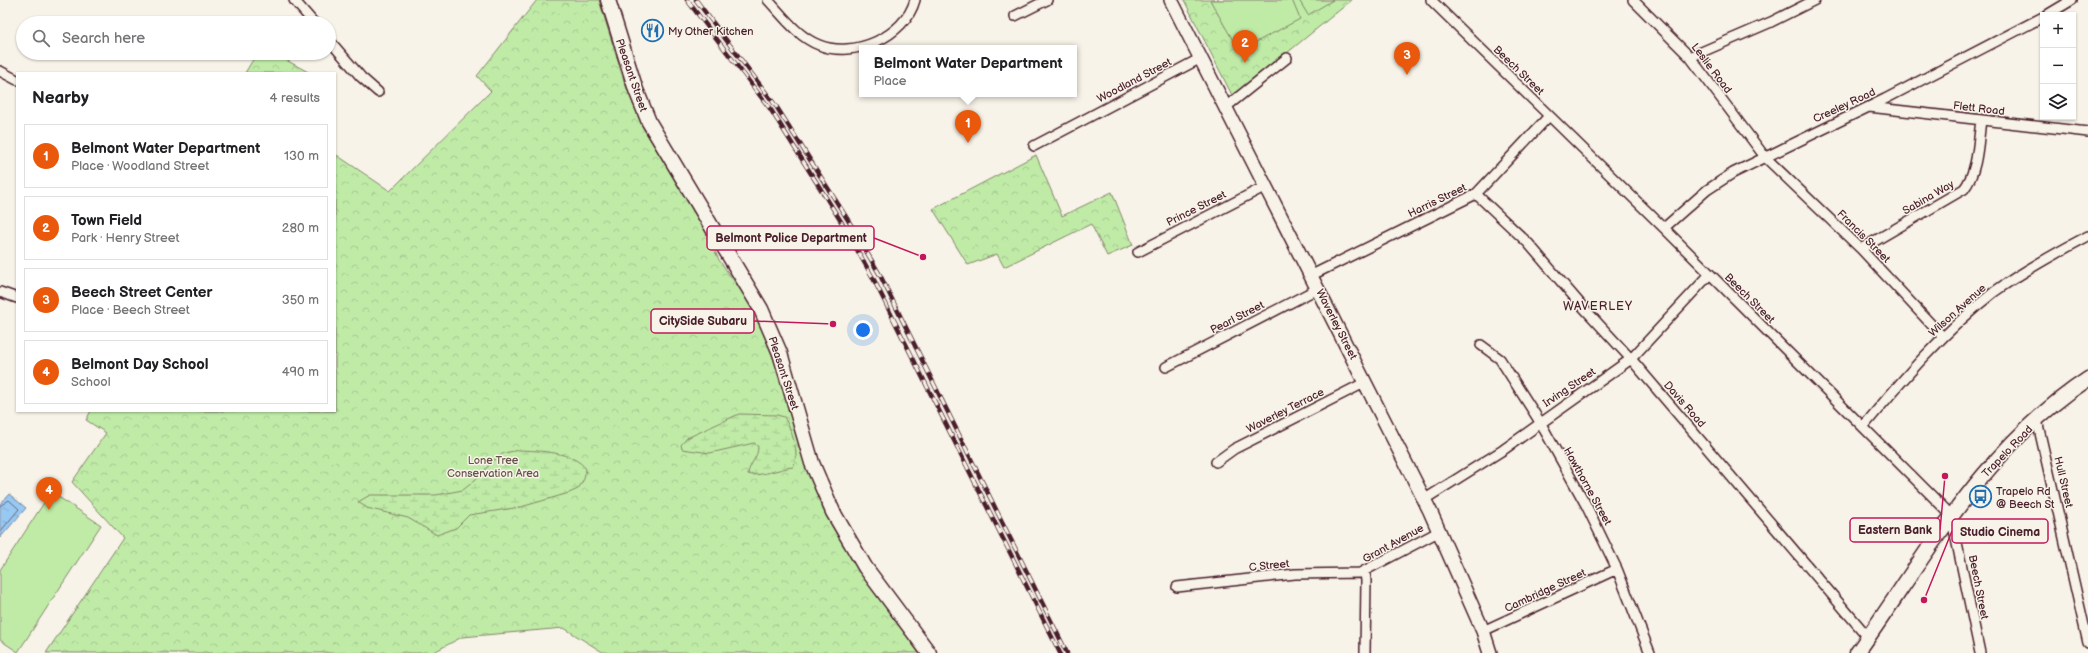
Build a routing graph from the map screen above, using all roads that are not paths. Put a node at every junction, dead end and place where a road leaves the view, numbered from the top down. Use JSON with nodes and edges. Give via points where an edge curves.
{"nodes":[{"id":1,"x":294,"y":0,"type":"edge"},
{"id":2,"x":608,"y":0,"type":"edge"},
{"id":3,"x":768,"y":0,"type":"edge"},
{"id":4,"x":914,"y":0,"type":"edge"},
{"id":5,"x":1046,"y":0,"type":"edge"},
{"id":6,"x":1172,"y":0,"type":"edge"},
{"id":7,"x":1430,"y":0,"type":"edge"},
{"id":8,"x":1634,"y":0,"type":"edge"},
{"id":9,"x":1815,"y":0,"type":"edge"},
{"id":10,"x":2072,"y":0,"type":"edge"},
{"id":11,"x":2051,"y":12,"type":"edge"},
{"id":12,"x":308,"y":16,"type":"edge"},
{"id":13,"x":1015,"y":16,"type":"dead end"},
{"id":14,"x":2040,"y":19,"type":"edge"},
{"id":15,"x":870,"y":45,"type":"edge"},
{"id":16,"x":336,"y":48,"type":"edge"},
{"id":17,"x":859,"y":48,"type":"edge"},
{"id":18,"x":1690,"y":57,"type":"junction"},
{"id":19,"x":1201,"y":58,"type":"junction"},
{"id":20,"x":1287,"y":58,"type":"dead end"},
{"id":21,"x":0,"y":71,"type":"edge"},
{"id":22,"x":16,"y":79,"type":"edge"},
{"id":23,"x":378,"y":92,"type":"dead end"},
{"id":24,"x":1226,"y":107,"type":"junction"},
{"id":25,"x":1867,"y":107,"type":"junction"},
{"id":26,"x":1549,"y":116,"type":"junction"},
{"id":27,"x":1981,"y":120,"type":"junction"},
{"id":28,"x":2088,"y":132,"type":"edge"},
{"id":29,"x":1034,"y":146,"type":"dead end"},
{"id":30,"x":1765,"y":157,"type":"junction"},
{"id":31,"x":1266,"y":186,"type":"junction"},
{"id":32,"x":1476,"y":194,"type":"junction"},
{"id":33,"x":1664,"y":228,"type":"junction"},
{"id":34,"x":2088,"y":236,"type":"edge"},
{"id":35,"x":1861,"y":248,"type":"junction"},
{"id":36,"x":1138,"y":252,"type":"dead end"},
{"id":37,"x":1710,"y":274,"type":"junction"},
{"id":38,"x":1312,"y":275,"type":"junction"},
{"id":39,"x":1318,"y":288,"type":"junction"},
{"id":40,"x":0,"y":292,"type":"edge"},
{"id":41,"x":16,"y":298,"type":"edge"},
{"id":42,"x":1943,"y":337,"type":"junction"},
{"id":43,"x":1481,"y":345,"type":"dead end"},
{"id":44,"x":1631,"y":359,"type":"junction"},
{"id":45,"x":1166,"y":367,"type":"dead end"},
{"id":46,"x":2088,"y":379,"type":"edge"},
{"id":47,"x":1366,"y":382,"type":"junction"},
{"id":48,"x":2037,"y":420,"type":"junction"},
{"id":49,"x":1540,"y":422,"type":"junction"},
{"id":50,"x":1863,"y":427,"type":"junction"},
{"id":51,"x":1216,"y":462,"type":"dead end"},
{"id":52,"x":1425,"y":499,"type":"junction"},
{"id":53,"x":1951,"y":515,"type":"junction"},
{"id":54,"x":1440,"y":531,"type":"junction"},
{"id":55,"x":1617,"y":569,"type":"junction"},
{"id":56,"x":1365,"y":572,"type":"junction"},
{"id":57,"x":1176,"y":587,"type":"dead end"},
{"id":58,"x":1483,"y":631,"type":"junction"},
{"id":59,"x":1868,"y":637,"type":"junction"},
{"id":60,"x":2088,"y":643,"type":"edge"},
{"id":61,"x":929,"y":653,"type":"edge"},
{"id":62,"x":1365,"y":653,"type":"edge"},
{"id":63,"x":1490,"y":653,"type":"edge"},
{"id":64,"x":1650,"y":653,"type":"edge"},
{"id":65,"x":1857,"y":653,"type":"edge"},
{"id":66,"x":1980,"y":653,"type":"edge"}],
"edges":[{"from":1,"to":12,"type":"street"},
{"from":2,"to":61,"type":"main road","name":"Pleasant Street","via":[[634,84],[649,122],[766,320],[786,374],[809,457],[833,512],[862,561]]},
{"from":3,"to":17,"type":"street","via":[[808,40],[820,46]]},
{"from":4,"to":15,"type":"street","via":[[908,14],[894,29]]},
{"from":5,"to":13,"type":"street"},
{"from":6,"to":19,"type":"street","name":"Waverley Street"},
{"from":7,"to":26,"type":"street","name":"Beech Street"},
{"from":8,"to":18,"type":"street","name":"Leslie Road"},
{"from":9,"to":18,"type":"street"},
{"from":10,"to":11,"type":"street"},
{"from":14,"to":25,"type":"street","name":"Creeley Road"},
{"from":16,"to":23,"type":"street"},
{"from":18,"to":30,"type":"street","name":"Leslie Road"},
{"from":19,"to":24,"type":"street","name":"Waverley Street"},
{"from":19,"to":29,"type":"street","name":"Woodland Street"},
{"from":20,"to":24,"type":"street"},
{"from":21,"to":22,"type":"street"},
{"from":24,"to":31,"type":"street","name":"Waverley Street"},
{"from":25,"to":27,"type":"street","name":"Flett Road"},
{"from":25,"to":30,"type":"street","name":"Creeley Road"},
{"from":26,"to":32,"type":"street","name":"Harris Street"},
{"from":26,"to":33,"type":"street","name":"Beech Street"},
{"from":27,"to":28,"type":"street","name":"Flett Road"},
{"from":27,"to":35,"type":"street","name":"Sabina Way","via":[[1975,164],[1970,182],[1964,189]]},
{"from":30,"to":33,"type":"street","name":"Creeley Road","via":[[1732,173],[1707,190]]},
{"from":30,"to":35,"type":"street","name":"Francis Street"},
{"from":31,"to":36,"type":"street","name":"Prince Street"},
{"from":31,"to":38,"type":"street","name":"Waverley Street"},
{"from":32,"to":38,"type":"street","name":"Harris Street"},
{"from":32,"to":44,"type":"street","name":"Davis Road","via":[[1528,243]]},
{"from":33,"to":37,"type":"street","name":"Beech Street"},
{"from":34,"to":42,"type":"street","name":"Wilson Avenue","via":[[2053,254],[1994,292]]},
{"from":35,"to":42,"type":"street","name":"Francis Street"},
{"from":37,"to":44,"type":"street","name":"Irving Street"},
{"from":37,"to":50,"type":"street","name":"Beech Street"},
{"from":38,"to":39,"type":"street","name":"Waverley Street"},
{"from":39,"to":45,"type":"street","name":"Pearl Street"},
{"from":39,"to":47,"type":"street","name":"Waverley Street"},
{"from":40,"to":41,"type":"street"},
{"from":42,"to":50,"type":"street","name":"Wilson Avenue","via":[[1910,371]]},
{"from":43,"to":49,"type":"street","name":"Hawthorne Street","via":[[1500,359]]},
{"from":44,"to":49,"type":"street","name":"Irving Street"},
{"from":44,"to":59,"type":"street","name":"Davis Road"},
{"from":46,"to":48,"type":"main road","name":"Trapelo Road"},
{"from":47,"to":51,"type":"street","name":"Waverley Terrace","via":[[1234,449]]},
{"from":47,"to":52,"type":"street","name":"Waverley Street"},
{"from":48,"to":53,"type":"main road","name":"Trapelo Road","via":[[1991,465]]},
{"from":48,"to":60,"type":"street","name":"Hull Street"},
{"from":49,"to":52,"type":"street","name":"Irving Street","via":[[1503,450]]},
{"from":49,"to":55,"type":"street","name":"Hawthorne Street","via":[[1586,505]]},
{"from":50,"to":53,"type":"street","name":"Beech Street"},
{"from":52,"to":54,"type":"street","name":"Waverley Street"},
{"from":53,"to":59,"type":"main road","name":"Trapelo Road"},
{"from":53,"to":66,"type":"street","name":"Beech Street"},
{"from":54,"to":56,"type":"street","name":"Grant Avenue"},
{"from":54,"to":58,"type":"street","name":"Waverley Street"},
{"from":55,"to":58,"type":"street","name":"Cambridge Street"},
{"from":55,"to":64,"type":"street","name":"Hawthorne Street"},
{"from":56,"to":57,"type":"street","name":"C Street","via":[[1280,575]]},
{"from":56,"to":62,"type":"street","name":"Grant Avenue"},
{"from":58,"to":63,"type":"street","name":"Waverley Street"},
{"from":59,"to":65,"type":"main road","name":"Trapelo Road"}]}
